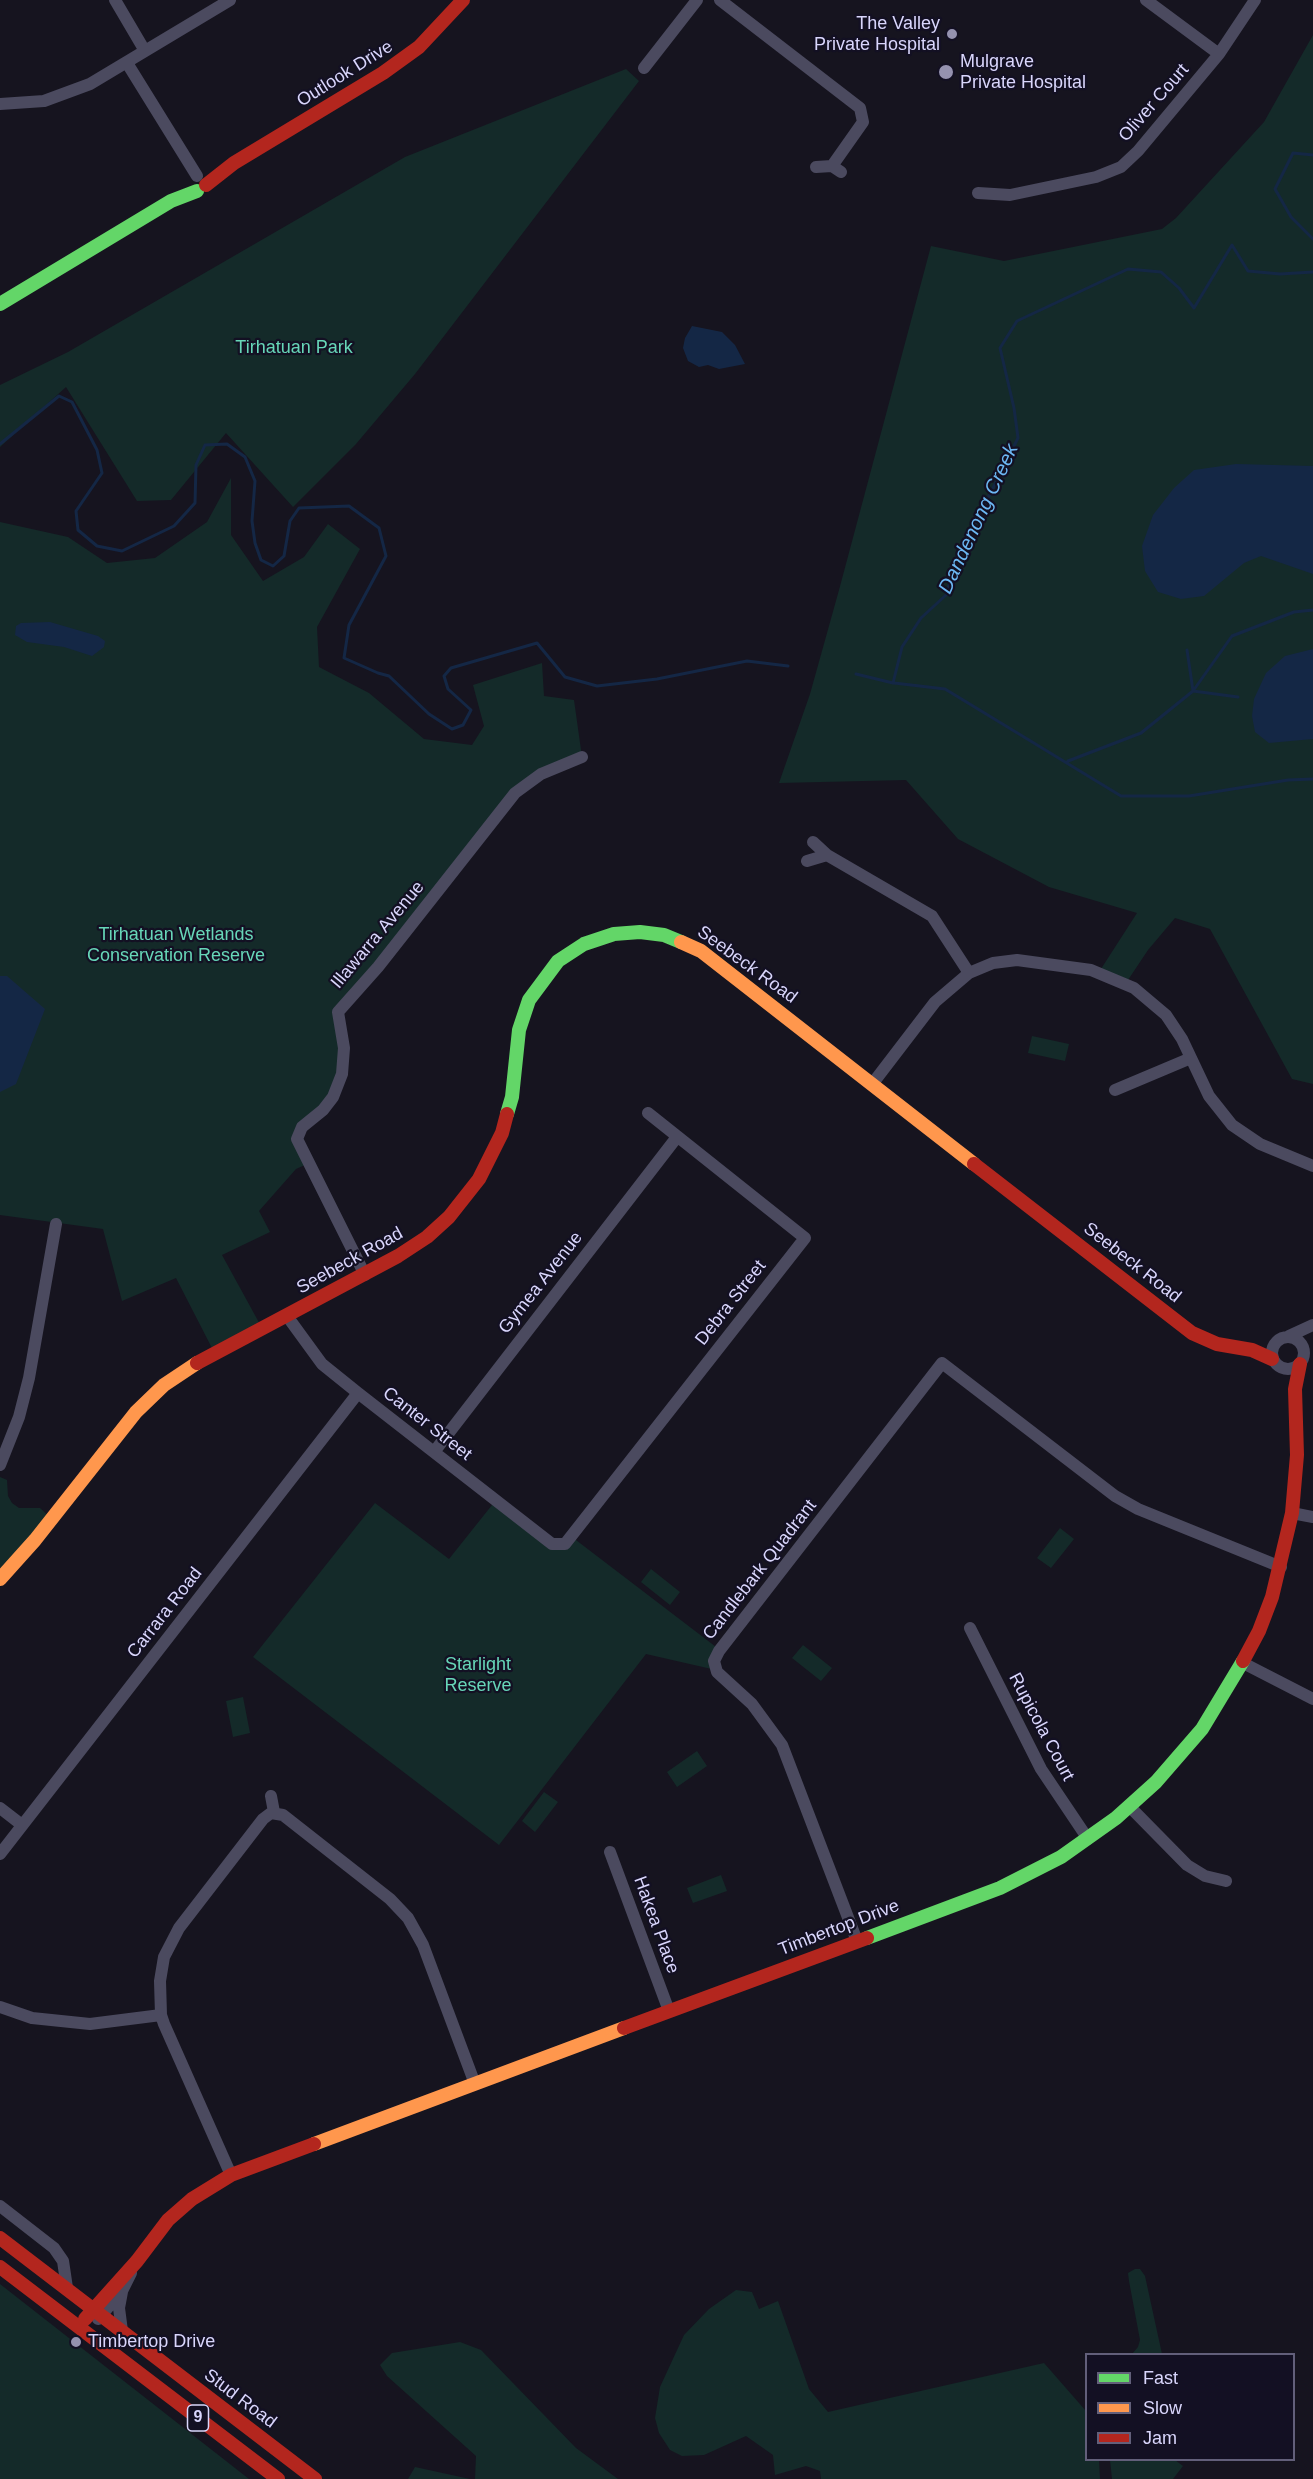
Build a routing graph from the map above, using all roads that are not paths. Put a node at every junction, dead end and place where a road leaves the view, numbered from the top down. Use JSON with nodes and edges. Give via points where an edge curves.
{"nodes":[{"id":1,"x":115,"y":0,"type":"edge"},
{"id":2,"x":230,"y":0,"type":"edge"},
{"id":3,"x":463,"y":0,"type":"edge"},
{"id":4,"x":698,"y":0,"type":"edge"},
{"id":5,"x":720,"y":0,"type":"edge"},
{"id":6,"x":1146,"y":0,"type":"edge"},
{"id":7,"x":1255,"y":0,"type":"edge"},
{"id":8,"x":145,"y":51,"type":"junction"},
{"id":9,"x":1218,"y":54,"type":"junction"},
{"id":10,"x":127,"y":63,"type":"junction"},
{"id":11,"x":644,"y":68,"type":"dead end"},
{"id":12,"x":0,"y":104,"type":"edge"},
{"id":13,"x":816,"y":167,"type":"dead end"},
{"id":14,"x":197,"y":182,"type":"junction"},
{"id":15,"x":978,"y":193,"type":"dead end"},
{"id":16,"x":0,"y":304,"type":"edge"},
{"id":17,"x":582,"y":757,"type":"dead end"},
{"id":18,"x":813,"y":842,"type":"dead end"},
{"id":19,"x":827,"y":855,"type":"junction"},
{"id":20,"x":807,"y":861,"type":"dead end"},
{"id":21,"x":969,"y":973,"type":"junction"},
{"id":22,"x":1191,"y":1058,"type":"junction"},
{"id":23,"x":873,"y":1083,"type":"junction"},
{"id":24,"x":1115,"y":1090,"type":"dead end"},
{"id":25,"x":648,"y":1113,"type":"dead end"},
{"id":26,"x":677,"y":1137,"type":"junction"},
{"id":27,"x":1313,"y":1166,"type":"edge"},
{"id":28,"x":56,"y":1224,"type":"dead end"},
{"id":29,"x":365,"y":1275,"type":"junction"},
{"id":30,"x":286,"y":1316,"type":"junction"},
{"id":31,"x":1313,"y":1326,"type":"edge"},
{"id":32,"x":1289,"y":1336,"type":"junction"},
{"id":33,"x":1275,"y":1342,"type":"junction"},
{"id":34,"x":1304,"y":1346,"type":"junction"},
{"id":35,"x":1252,"y":1350,"type":"junction"},
{"id":36,"x":1272,"y":1359,"type":"junction"},
{"id":37,"x":1300,"y":1364,"type":"junction"},
{"id":38,"x":1283,"y":1368,"type":"junction"},
{"id":39,"x":1294,"y":1389,"type":"junction"},
{"id":40,"x":358,"y":1394,"type":"junction"},
{"id":41,"x":434,"y":1452,"type":"junction"},
{"id":42,"x":0,"y":1465,"type":"edge"},
{"id":43,"x":1292,"y":1513,"type":"junction"},
{"id":44,"x":1313,"y":1517,"type":"edge"},
{"id":45,"x":560,"y":1545,"type":"joint"},
{"id":46,"x":1281,"y":1567,"type":"junction"},
{"id":47,"x":0,"y":1579,"type":"edge"},
{"id":48,"x":970,"y":1628,"type":"dead end"},
{"id":49,"x":1243,"y":1663,"type":"junction"},
{"id":50,"x":1313,"y":1700,"type":"edge"},
{"id":51,"x":271,"y":1796,"type":"dead end"},
{"id":52,"x":1130,"y":1807,"type":"junction"},
{"id":53,"x":0,"y":1808,"type":"edge"},
{"id":54,"x":274,"y":1812,"type":"junction"},
{"id":55,"x":22,"y":1826,"type":"junction"},
{"id":56,"x":1088,"y":1839,"type":"junction"},
{"id":57,"x":610,"y":1852,"type":"dead end"},
{"id":58,"x":0,"y":1854,"type":"edge"},
{"id":59,"x":1226,"y":1881,"type":"dead end"},
{"id":60,"x":857,"y":1941,"type":"junction"},
{"id":61,"x":0,"y":2007,"type":"edge"},
{"id":62,"x":669,"y":2012,"type":"junction"},
{"id":63,"x":161,"y":2015,"type":"junction"},
{"id":64,"x":475,"y":2084,"type":"junction"},
{"id":65,"x":231,"y":2175,"type":"junction"},
{"id":66,"x":0,"y":2206,"type":"edge"},
{"id":67,"x":0,"y":2238,"type":"edge"},
{"id":68,"x":137,"y":2261,"type":"junction"},
{"id":69,"x":0,"y":2267,"type":"edge"},
{"id":70,"x":67,"y":2289,"type":"junction"},
{"id":71,"x":122,"y":2291,"type":"junction"},
{"id":72,"x":97,"y":2312,"type":"junction"},
{"id":73,"x":83,"y":2331,"type":"junction"},
{"id":74,"x":122,"y":2331,"type":"junction"},
{"id":75,"x":278,"y":2479,"type":"edge"},
{"id":76,"x":315,"y":2479,"type":"edge"}],
"edges":[{"from":1,"to":8,"type":"street"},
{"from":2,"to":8,"type":"street"},
{"from":3,"to":14,"type":"main road","name":"Outlook Drive","via":[[419,47],[383,73]]},
{"from":4,"to":11,"type":"street"},
{"from":5,"to":13,"type":"street","via":[[860,108],[863,122],[836,169]]},
{"from":6,"to":9,"type":"street"},
{"from":7,"to":9,"type":"street","name":"Oliver Court"},
{"from":8,"to":10,"type":"street"},
{"from":9,"to":15,"type":"street","name":"Oliver Court","via":[[1138,151],[1120,167],[1096,177],[1010,195]]},
{"from":10,"to":12,"type":"street","via":[[90,84],[44,101]]},
{"from":10,"to":14,"type":"street"},
{"from":14,"to":16,"type":"main road","name":"Outlook Drive"},
{"from":17,"to":29,"type":"street","name":"Illawarra Avenue","via":[[541,774],[515,793],[338,1012],[344,1048],[342,1074],[333,1097],[302,1126],[297,1139]]},
{"from":18,"to":19,"type":"street"},
{"from":19,"to":20,"type":"street"},
{"from":19,"to":21,"type":"street","via":[[932,916]]},
{"from":21,"to":22,"type":"street","via":[[993,963],[1017,960],[1109,975],[1159,1008],[1178,1030]]},
{"from":21,"to":23,"type":"street","via":[[935,1002]]},
{"from":22,"to":24,"type":"street"},
{"from":22,"to":27,"type":"street","via":[[1214,1104],[1232,1125],[1260,1144]]},
{"from":23,"to":29,"type":"main road","name":"Seebeck Road","via":[[692,945],[673,937],[640,932],[594,939],[558,961],[529,1000],[519,1030],[508,1115],[479,1179],[459,1206],[427,1237]]},
{"from":23,"to":35,"type":"main road","name":"Seebeck Road","via":[[1192,1333],[1217,1344]]},
{"from":25,"to":26,"type":"street","name":"Debra Street"},
{"from":26,"to":41,"type":"street","name":"Gymea Avenue"},
{"from":26,"to":45,"type":"street","name":"Debra Street","via":[[805,1238],[570,1539]]},
{"from":28,"to":42,"type":"street","via":[[29,1378]]},
{"from":29,"to":30,"type":"main road","name":"Seebeck Road"},
{"from":30,"to":40,"type":"street","name":"Canter Street","via":[[318,1359]]},
{"from":30,"to":47,"type":"main road","name":"Seebeck Road","via":[[191,1366],[149,1398]]},
{"from":31,"to":32,"type":"street"},
{"from":31,"to":34,"type":"street"},
{"from":32,"to":33,"type":"street"},
{"from":32,"to":34,"type":"street"},
{"from":33,"to":35,"type":"street","name":"Seebeck Road"},
{"from":33,"to":36,"type":"street"},
{"from":34,"to":37,"type":"street"},
{"from":35,"to":36,"type":"main road","name":"Seebeck Road"},
{"from":36,"to":38,"type":"street"},
{"from":37,"to":38,"type":"street"},
{"from":37,"to":39,"type":"main road","name":"Timbertop Drive"},
{"from":38,"to":39,"type":"street","name":"Timbertop Drive"},
{"from":39,"to":43,"type":"main road","name":"Timbertop Drive","via":[[1297,1455]]},
{"from":40,"to":41,"type":"street","name":"Canter Street"},
{"from":40,"to":55,"type":"street","name":"Carrara Road"},
{"from":41,"to":45,"type":"street","name":"Canter Street","via":[[552,1544]]},
{"from":43,"to":44,"type":"street"},
{"from":43,"to":46,"type":"main road","name":"Timbertop Drive"},
{"from":46,"to":49,"type":"main road","name":"Timbertop Drive"},
{"from":46,"to":60,"type":"street","name":"Candlebark Quadrant","via":[[1122,1500],[942,1358],[714,1661],[717,1672],[752,1704],[782,1745]]},
{"from":48,"to":56,"type":"street","name":"Rupicola Court","via":[[1037,1761]]},
{"from":49,"to":50,"type":"street"},
{"from":49,"to":52,"type":"main road","name":"Timbertop Drive","via":[[1187,1747]]},
{"from":51,"to":54,"type":"street"},
{"from":52,"to":56,"type":"main road","name":"Timbertop Drive"},
{"from":52,"to":59,"type":"street","via":[[1187,1865],[1205,1876]]},
{"from":53,"to":55,"type":"street"},
{"from":54,"to":63,"type":"street","via":[[263,1819],[170,1943],[161,1972]]},
{"from":54,"to":64,"type":"street","via":[[390,1899],[408,1917],[420,1938]]},
{"from":55,"to":58,"type":"street","name":"Carrara Road"},
{"from":56,"to":60,"type":"main road","name":"Timbertop Drive","via":[[1011,1883]]},
{"from":57,"to":62,"type":"street","name":"Hakea Place"},
{"from":60,"to":62,"type":"main road","name":"Timbertop Drive"},
{"from":61,"to":63,"type":"street","via":[[33,2018],[90,2024]]},
{"from":62,"to":64,"type":"main road","name":"Timbertop Drive"},
{"from":63,"to":65,"type":"street"},
{"from":64,"to":65,"type":"main road","name":"Timbertop Drive"},
{"from":65,"to":68,"type":"main road","name":"Timbertop Drive","via":[[176,2213]]},
{"from":66,"to":70,"type":"street","via":[[54,2248],[63,2261]]},
{"from":67,"to":70,"type":"main road","name":"Stud Road","number":"9"},
{"from":68,"to":71,"type":"street","name":"Timbertop Drive"},
{"from":68,"to":72,"type":"main road","name":"Timbertop Drive"},
{"from":69,"to":73,"type":"main road","number":"9"},
{"from":70,"to":72,"type":"main road","name":"Stud Road","number":"9"},
{"from":71,"to":72,"type":"street","name":"Timbertop Drive"},
{"from":71,"to":74,"type":"street"},
{"from":72,"to":73,"type":"main road","name":"Timbertop Drive"},
{"from":72,"to":74,"type":"main road","name":"Stud Road","number":"9"},
{"from":73,"to":75,"type":"main road","number":"9"},
{"from":74,"to":76,"type":"main road","name":"Stud Road","number":"9"}]}
